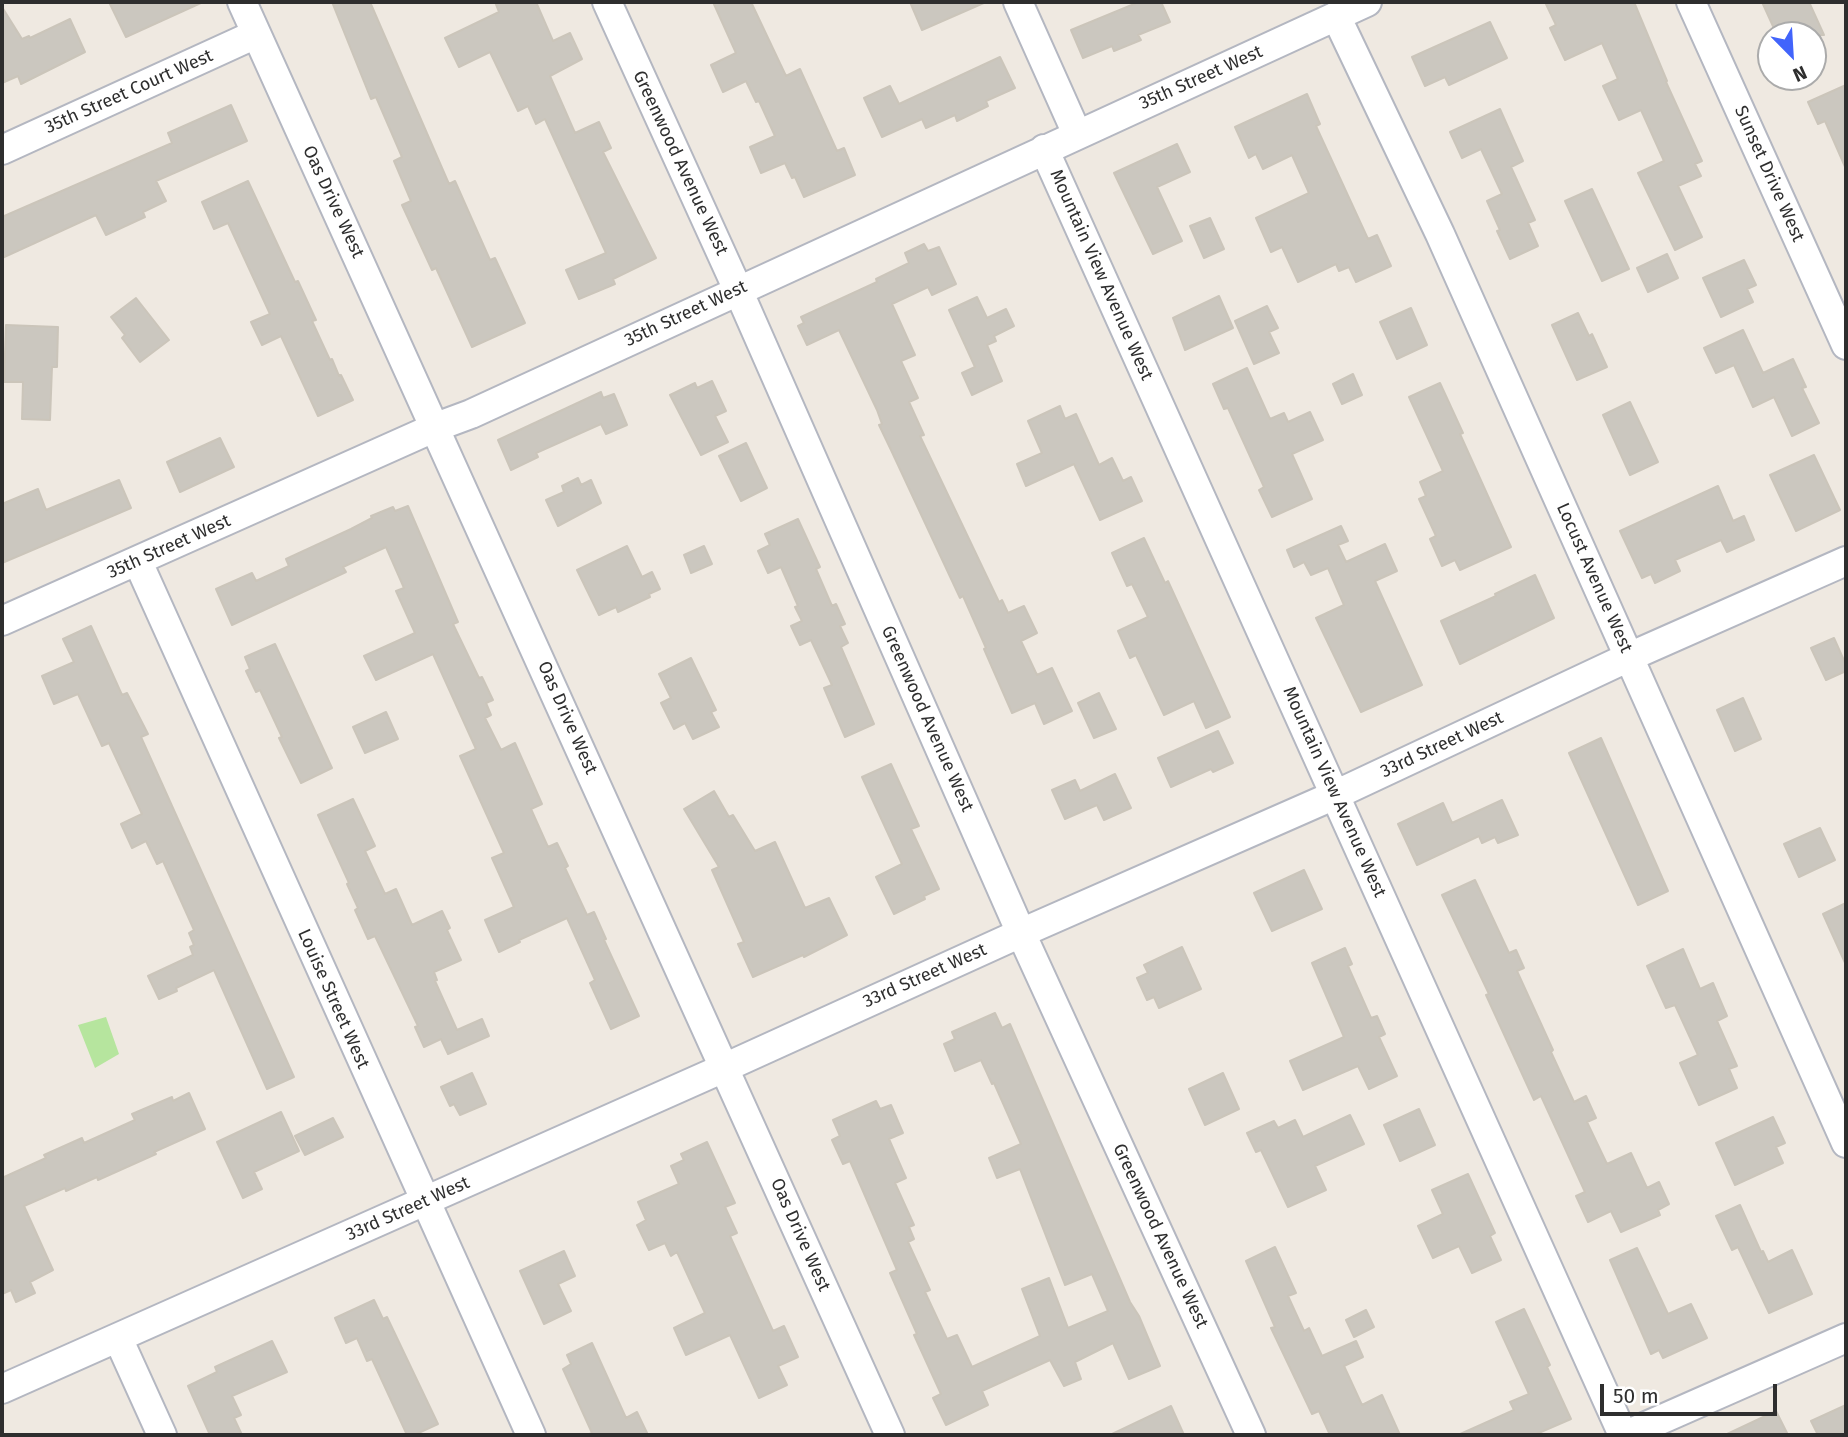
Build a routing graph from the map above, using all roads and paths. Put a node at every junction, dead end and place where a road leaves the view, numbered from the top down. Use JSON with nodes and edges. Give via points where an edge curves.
{"nodes":[{"id":1,"x":242,"y":2,"type":"edge"},
{"id":2,"x":607,"y":2,"type":"edge"},
{"id":3,"x":1018,"y":2,"type":"edge"},
{"id":4,"x":1367,"y":2,"type":"edge"},
{"id":5,"x":1692,"y":2,"type":"edge"},
{"id":6,"x":1325,"y":13,"type":"edge"},
{"id":7,"x":256,"y":34,"type":"junction"},
{"id":8,"x":1077,"y":134,"type":"junction"},
{"id":9,"x":1044,"y":149,"type":"junction"},
{"id":10,"x":2,"y":150,"type":"edge"},
{"id":11,"x":738,"y":290,"type":"junction"},
{"id":12,"x":1846,"y":345,"type":"edge"},
{"id":13,"x":436,"y":427,"type":"junction"},
{"id":14,"x":1846,"y":561,"type":"edge"},
{"id":15,"x":138,"y":562,"type":"junction"},
{"id":16,"x":2,"y":621,"type":"edge"},
{"id":17,"x":1629,"y":657,"type":"junction"},
{"id":18,"x":1335,"y":795,"type":"junction"},
{"id":19,"x":1021,"y":933,"type":"junction"},
{"id":20,"x":724,"y":1068,"type":"junction"},
{"id":21,"x":1846,"y":1143,"type":"edge"},
{"id":22,"x":424,"y":1202,"type":"junction"},
{"id":23,"x":118,"y":1338,"type":"junction"},
{"id":24,"x":1846,"y":1338,"type":"edge"},
{"id":25,"x":2,"y":1389,"type":"edge"},
{"id":26,"x":162,"y":1435,"type":"edge"},
{"id":27,"x":531,"y":1435,"type":"edge"},
{"id":28,"x":890,"y":1435,"type":"edge"},
{"id":29,"x":1251,"y":1435,"type":"edge"},
{"id":30,"x":1625,"y":1435,"type":"edge"}],
"edges":[{"from":1,"to":7,"type":"street","name":"Oas Drive West"},
{"from":2,"to":11,"type":"street","name":"Greenwood Avenue West"},
{"from":3,"to":8,"type":"street"},
{"from":4,"to":6,"type":"street","name":"35th Street West"},
{"from":5,"to":12,"type":"street","name":"Sunset Drive West"},
{"from":6,"to":8,"type":"street","name":"35th Street West"},
{"from":6,"to":17,"type":"street","name":"Locust Avenue West","via":[[1440,234]]},
{"from":7,"to":10,"type":"street","name":"35th Street Court West"},
{"from":7,"to":13,"type":"street","name":"Oas Drive West"},
{"from":8,"to":9,"type":"street","name":"35th Street West"},
{"from":9,"to":11,"type":"street","name":"35th Street West"},
{"from":9,"to":18,"type":"street","name":"Mountain View Avenue West"},
{"from":11,"to":13,"type":"street","name":"35th Street West"},
{"from":11,"to":19,"type":"street","name":"Greenwood Avenue West"},
{"from":13,"to":15,"type":"street","name":"35th Street West"},
{"from":13,"to":20,"type":"street","name":"Oas Drive West"},
{"from":14,"to":17,"type":"street","name":"33rd Street West"},
{"from":15,"to":16,"type":"street","name":"35th Street West"},
{"from":15,"to":22,"type":"street","name":"Louise Street West"},
{"from":17,"to":18,"type":"street","name":"33rd Street West"},
{"from":17,"to":21,"type":"street","name":"Locust Avenue West"},
{"from":18,"to":19,"type":"street","name":"33rd Street West"},
{"from":18,"to":30,"type":"street","name":"Mountain View Avenue West"},
{"from":19,"to":20,"type":"street","name":"33rd Street West"},
{"from":19,"to":29,"type":"street","name":"Greenwood Avenue West"},
{"from":20,"to":22,"type":"street","name":"33rd Street West"},
{"from":20,"to":28,"type":"street","name":"Oas Drive West"},
{"from":22,"to":23,"type":"street","name":"33rd Street West"},
{"from":22,"to":27,"type":"street","name":"Louise Street West"},
{"from":23,"to":25,"type":"street","name":"33rd Street West"},
{"from":23,"to":26,"type":"street"},
{"from":24,"to":30,"type":"street"}]}
